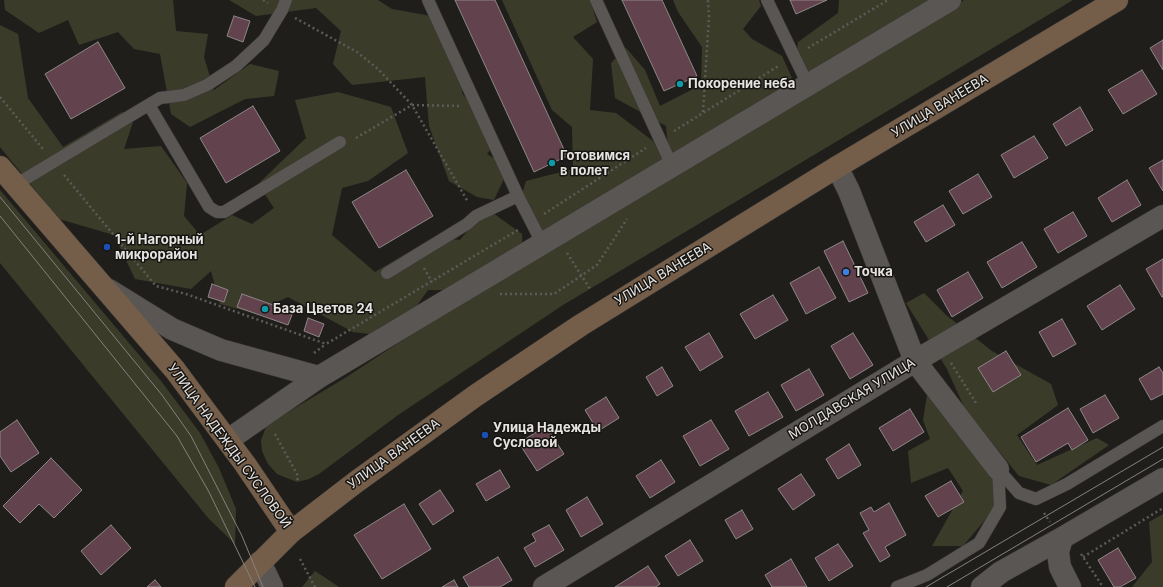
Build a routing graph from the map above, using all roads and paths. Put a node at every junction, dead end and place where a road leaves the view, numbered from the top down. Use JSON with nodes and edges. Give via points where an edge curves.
{"nodes":[{"id":1,"x":263,"y":0,"type":"edge"},
{"id":2,"x":428,"y":0,"type":"edge"},
{"id":3,"x":596,"y":0,"type":"edge"},
{"id":4,"x":708,"y":0,"type":"edge"},
{"id":5,"x":767,"y":0,"type":"edge"},
{"id":6,"x":888,"y":0,"type":"edge"},
{"id":7,"x":1117,"y":0,"type":"edge"},
{"id":8,"x":939,"y":3,"type":"edge"},
{"id":9,"x":284,"y":5,"type":"edge"},
{"id":10,"x":794,"y":56,"type":"junction"},
{"id":11,"x":808,"y":86,"type":"junction"},
{"id":12,"x":0,"y":98,"type":"edge"},
{"id":13,"x":149,"y":105,"type":"junction"},
{"id":14,"x":412,"y":105,"type":"junction"},
{"id":15,"x":477,"y":106,"type":"junction"},
{"id":16,"x":703,"y":112,"type":"junction"},
{"id":17,"x":659,"y":139,"type":"junction"},
{"id":18,"x":340,"y":142,"type":"joint"},
{"id":19,"x":54,"y":162,"type":"junction"},
{"id":20,"x":672,"y":166,"type":"junction"},
{"id":21,"x":0,"y":167,"type":"edge"},
{"id":22,"x":837,"y":167,"type":"junction"},
{"id":23,"x":15,"y":185,"type":"junction"},
{"id":24,"x":518,"y":196,"type":"junction"},
{"id":25,"x":631,"y":212,"type":"dead end"},
{"id":26,"x":476,"y":216,"type":"junction"},
{"id":27,"x":1163,"y":216,"type":"edge"},
{"id":28,"x":531,"y":222,"type":"junction"},
{"id":29,"x":549,"y":239,"type":"junction"},
{"id":30,"x":387,"y":273,"type":"dead end"},
{"id":31,"x":582,"y":276,"type":"junction"},
{"id":32,"x":103,"y":287,"type":"junction"},
{"id":33,"x":590,"y":289,"type":"dead end"},
{"id":34,"x":915,"y":362,"type":"junction"},
{"id":35,"x":319,"y":377,"type":"junction"},
{"id":36,"x":1163,"y":426,"type":"edge"},
{"id":37,"x":274,"y":433,"type":"dead end"},
{"id":38,"x":228,"y":440,"type":"junction"},
{"id":39,"x":998,"y":469,"type":"junction"},
{"id":40,"x":1163,"y":479,"type":"edge"},
{"id":41,"x":297,"y":482,"type":"dead end"},
{"id":42,"x":1163,"y":508,"type":"edge"},
{"id":43,"x":291,"y":532,"type":"junction"},
{"id":44,"x":1062,"y":538,"type":"junction"},
{"id":45,"x":1083,"y":556,"type":"dead end"},
{"id":46,"x":300,"y":559,"type":"dead end"},
{"id":47,"x":260,"y":562,"type":"junction"},
{"id":48,"x":236,"y":587,"type":"edge"},
{"id":49,"x":272,"y":587,"type":"edge"},
{"id":50,"x":315,"y":587,"type":"edge"},
{"id":51,"x":544,"y":587,"type":"edge"},
{"id":52,"x":897,"y":587,"type":"edge"},
{"id":53,"x":982,"y":587,"type":"edge"},
{"id":54,"x":1070,"y":587,"type":"edge"}],
"edges":[{"from":1,"to":9,"type":"path"},
{"from":2,"to":15,"type":"lane"},
{"from":3,"to":17,"type":"lane"},
{"from":4,"to":16,"type":"path"},
{"from":5,"to":10,"type":"lane"},
{"from":6,"to":10,"type":"path"},
{"from":7,"to":22,"type":"main road","name":"УЛИЦА ВАНЕЕВА"},
{"from":8,"to":11,"type":"street"},
{"from":9,"to":13,"type":"lane","via":[[264,40],[236,66],[184,95],[160,98]]},
{"from":9,"to":14,"type":"path","via":[[357,52],[378,69]]},
{"from":10,"to":11,"type":"lane"},
{"from":10,"to":16,"type":"path"},
{"from":11,"to":20,"type":"street"},
{"from":12,"to":19,"type":"path"},
{"from":13,"to":18,"type":"lane","via":[[209,207],[217,212],[224,212]]},
{"from":13,"to":19,"type":"lane"},
{"from":14,"to":15,"type":"path"},
{"from":14,"to":18,"type":"path","via":[[350,142]]},
{"from":14,"to":26,"type":"path"},
{"from":15,"to":24,"type":"lane"},
{"from":16,"to":17,"type":"path"},
{"from":17,"to":20,"type":"lane"},
{"from":17,"to":28,"type":"path"},
{"from":19,"to":23,"type":"lane"},
{"from":19,"to":28,"type":"path","via":[[156,286],[186,294],[326,344]]},
{"from":20,"to":29,"type":"street"},
{"from":21,"to":23,"type":"main road","name":"УЛИЦА НАДЕЖДЫ СУСЛОВОЙ"},
{"from":22,"to":34,"type":"street","via":[[849,191]]},
{"from":22,"to":43,"type":"main road","name":"УЛИЦА ВАНЕЕВА","via":[[587,321],[389,457]]},
{"from":23,"to":32,"type":"main road","name":"УЛИЦА НАДЕЖДЫ СУСЛОВОЙ"},
{"from":24,"to":26,"type":"lane"},
{"from":24,"to":28,"type":"lane"},
{"from":25,"to":31,"type":"path","via":[[597,265]]},
{"from":26,"to":30,"type":"lane"},
{"from":27,"to":34,"type":"street","name":"МОЛДАВСКАЯ УЛИЦА"},
{"from":28,"to":29,"type":"lane"},
{"from":29,"to":31,"type":"path"},
{"from":29,"to":35,"type":"street"},
{"from":31,"to":33,"type":"path"},
{"from":32,"to":35,"type":"street","name":"УЛИЦА НАДЕЖДЫ СУСЛОВОЙ","via":[[172,329],[221,350]]},
{"from":32,"to":38,"type":"main road","name":"УЛИЦА НАДЕЖДЫ СУСЛОВОЙ","via":[[175,370]]},
{"from":34,"to":39,"type":"street"},
{"from":34,"to":51,"type":"street","name":"МОЛДАВСКАЯ УЛИЦА"},
{"from":35,"to":38,"type":"street"},
{"from":36,"to":39,"type":"lane","via":[[1067,484],[1036,499],[1020,493]]},
{"from":37,"to":41,"type":"path","via":[[298,476]]},
{"from":38,"to":43,"type":"main road","name":"УЛИЦА НАДЕЖДЫ СУСЛОВОЙ"},
{"from":39,"to":52,"type":"lane","via":[[1000,507],[979,543],[927,575]]},
{"from":40,"to":44,"type":"street"},
{"from":42,"to":45,"type":"path"},
{"from":43,"to":47,"type":"main road","name":"УЛИЦА ВАНЕЕВА"},
{"from":44,"to":53,"type":"street","via":[[1001,572]]},
{"from":44,"to":54,"type":"street","via":[[1058,552],[1060,567]]},
{"from":46,"to":50,"type":"path"},
{"from":47,"to":48,"type":"main road","name":"УЛИЦА ВАНЕЕВА"},
{"from":47,"to":49,"type":"street"}]}
